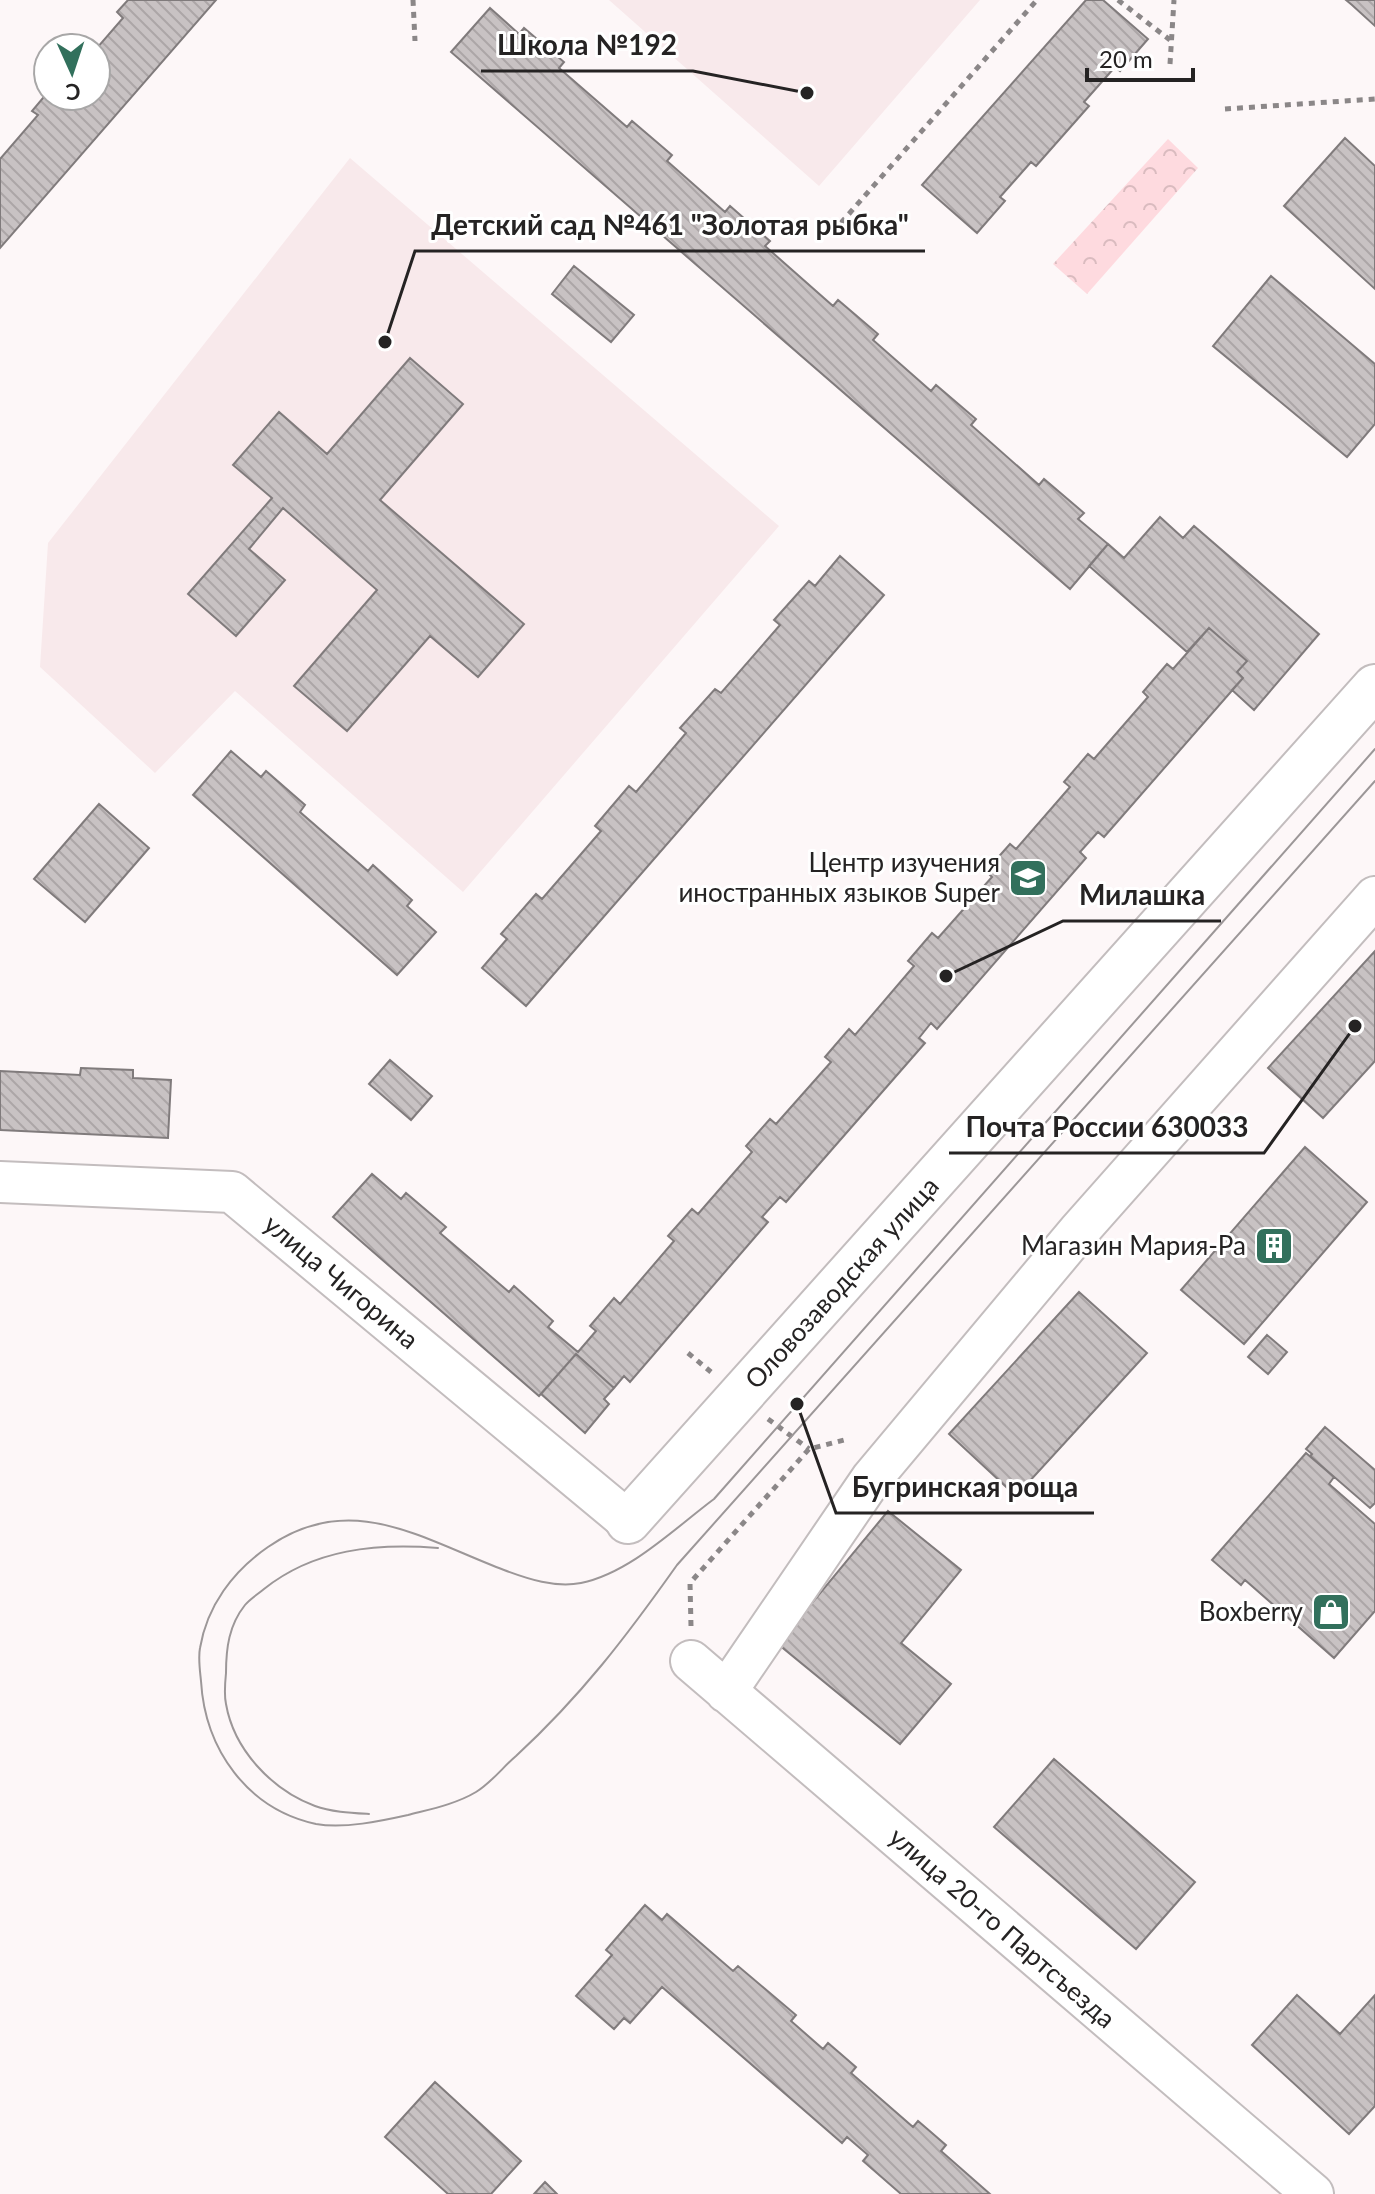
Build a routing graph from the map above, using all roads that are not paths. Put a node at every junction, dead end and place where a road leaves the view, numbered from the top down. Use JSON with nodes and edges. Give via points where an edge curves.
{"nodes":[{"id":1,"x":1375,"y":687,"type":"edge"},
{"id":2,"x":1375,"y":897,"type":"edge"},
{"id":3,"x":0,"y":1182,"type":"edge"},
{"id":4,"x":628,"y":1521,"type":"joint"},
{"id":5,"x":691,"y":1661,"type":"road end"},
{"id":6,"x":726,"y":1692,"type":"junction"},
{"id":7,"x":1313,"y":2194,"type":"edge"}],
"edges":[{"from":1,"to":4,"type":"street","name":"Оловозаводская улица"},
{"from":2,"to":6,"type":"street","via":[[1078,1232],[872,1478]]},
{"from":3,"to":4,"type":"street","name":"улица Чигорина","via":[[232,1192]]},
{"from":5,"to":6,"type":"street","name":"улица 20-го Партсъезда"},
{"from":6,"to":7,"type":"street","name":"улица 20-го Партсъезда"}]}
